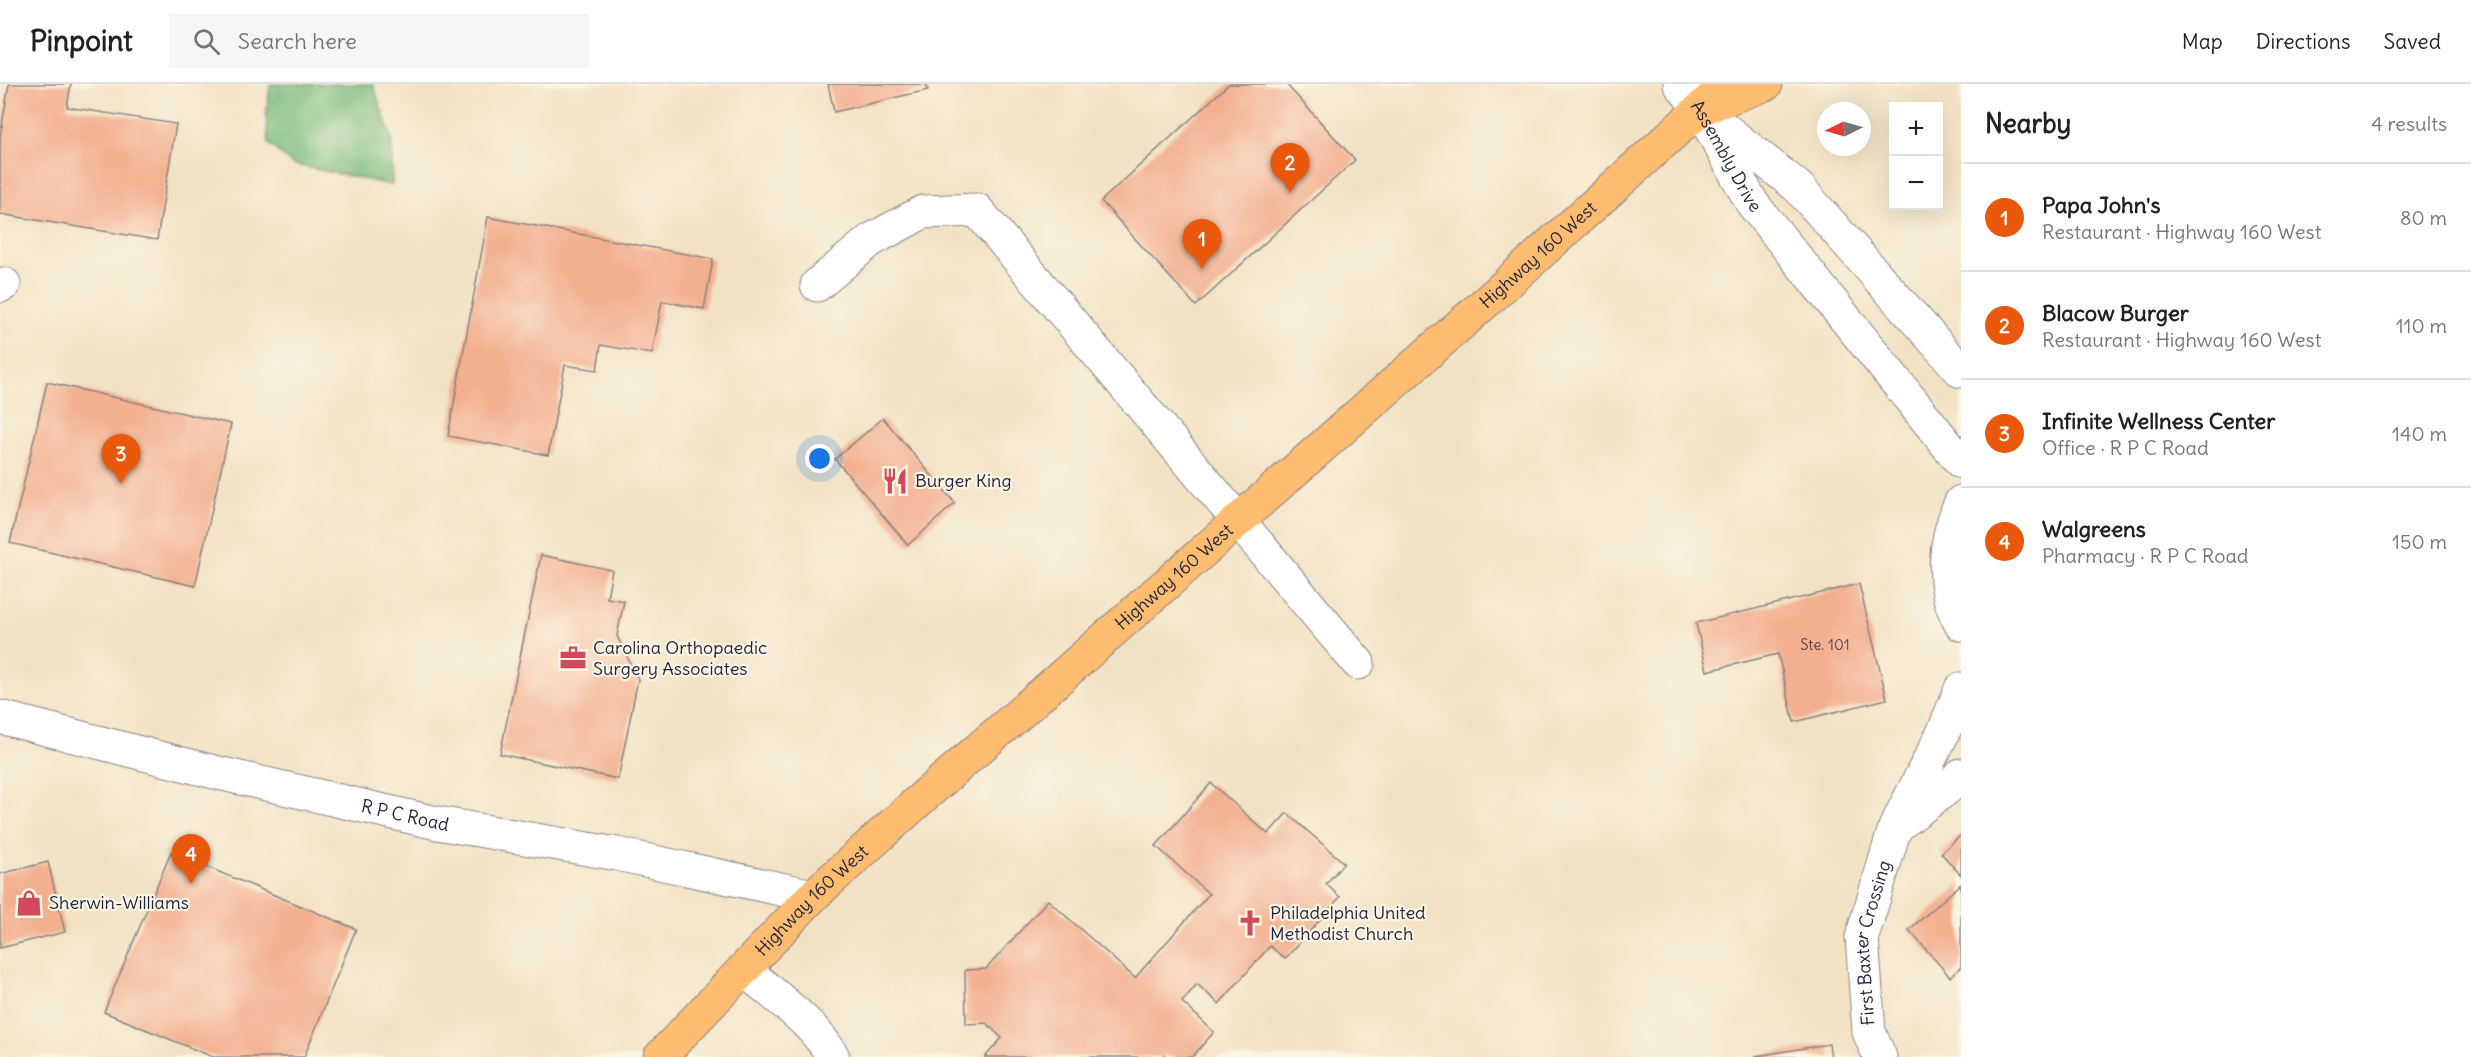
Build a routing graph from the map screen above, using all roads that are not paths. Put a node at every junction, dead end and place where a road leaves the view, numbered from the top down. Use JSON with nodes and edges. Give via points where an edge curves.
{"nodes":[{"id":1,"x":1680,"y":84,"type":"edge"},
{"id":2,"x":1728,"y":84,"type":"edge"},
{"id":3,"x":1766,"y":84,"type":"edge"},
{"id":4,"x":1700,"y":109,"type":"junction"},
{"id":5,"x":817,"y":285,"type":"dead end"},
{"id":6,"x":1961,"y":371,"type":"edge"},
{"id":7,"x":1961,"y":462,"type":"edge"},
{"id":8,"x":1961,"y":502,"type":"edge"},
{"id":9,"x":1238,"y":521,"type":"junction"},
{"id":10,"x":1961,"y":624,"type":"edge"},
{"id":11,"x":1358,"y":663,"type":"dead end"},
{"id":12,"x":1961,"y":689,"type":"edge"},
{"id":13,"x":0,"y":717,"type":"edge"},
{"id":14,"x":1961,"y":775,"type":"edge"},
{"id":15,"x":1895,"y":828,"type":"junction"},
{"id":16,"x":813,"y":896,"type":"junction"},
{"id":17,"x":744,"y":969,"type":"junction"},
{"id":18,"x":660,"y":1057,"type":"edge"},
{"id":19,"x":833,"y":1057,"type":"edge"},
{"id":20,"x":1880,"y":1057,"type":"edge"}],
"edges":[{"from":1,"to":4,"type":"street"},
{"from":2,"to":4,"type":"main road","name":"Highway 160 West"},
{"from":3,"to":4,"type":"main road","name":"Highway 160 West"},
{"from":4,"to":6,"type":"street","name":"Assembly Drive","via":[[1798,187]]},
{"from":4,"to":7,"type":"street","name":"Assembly Drive","via":[[1752,203]]},
{"from":4,"to":9,"type":"main road","name":"Highway 160 West"},
{"from":5,"to":9,"type":"street","via":[[871,240],[922,212],[977,210]]},
{"from":8,"to":10,"type":"street","via":[[1946,552],[1948,586]]},
{"from":9,"to":11,"type":"street"},
{"from":9,"to":16,"type":"main road","name":"Highway 160 West"},
{"from":12,"to":15,"type":"street","name":"First Baxter Crossing"},
{"from":13,"to":16,"type":"street","name":"R P C Road","via":[[437,824],[617,854]]},
{"from":14,"to":15,"type":"street"},
{"from":15,"to":20,"type":"street","name":"First Baxter Crossing","via":[[1862,937],[1869,1032]]},
{"from":16,"to":17,"type":"main road","name":"Highway 160 West"},
{"from":17,"to":18,"type":"main road","name":"Highway 160 West"},
{"from":17,"to":19,"type":"street","via":[[805,1023]]}]}
